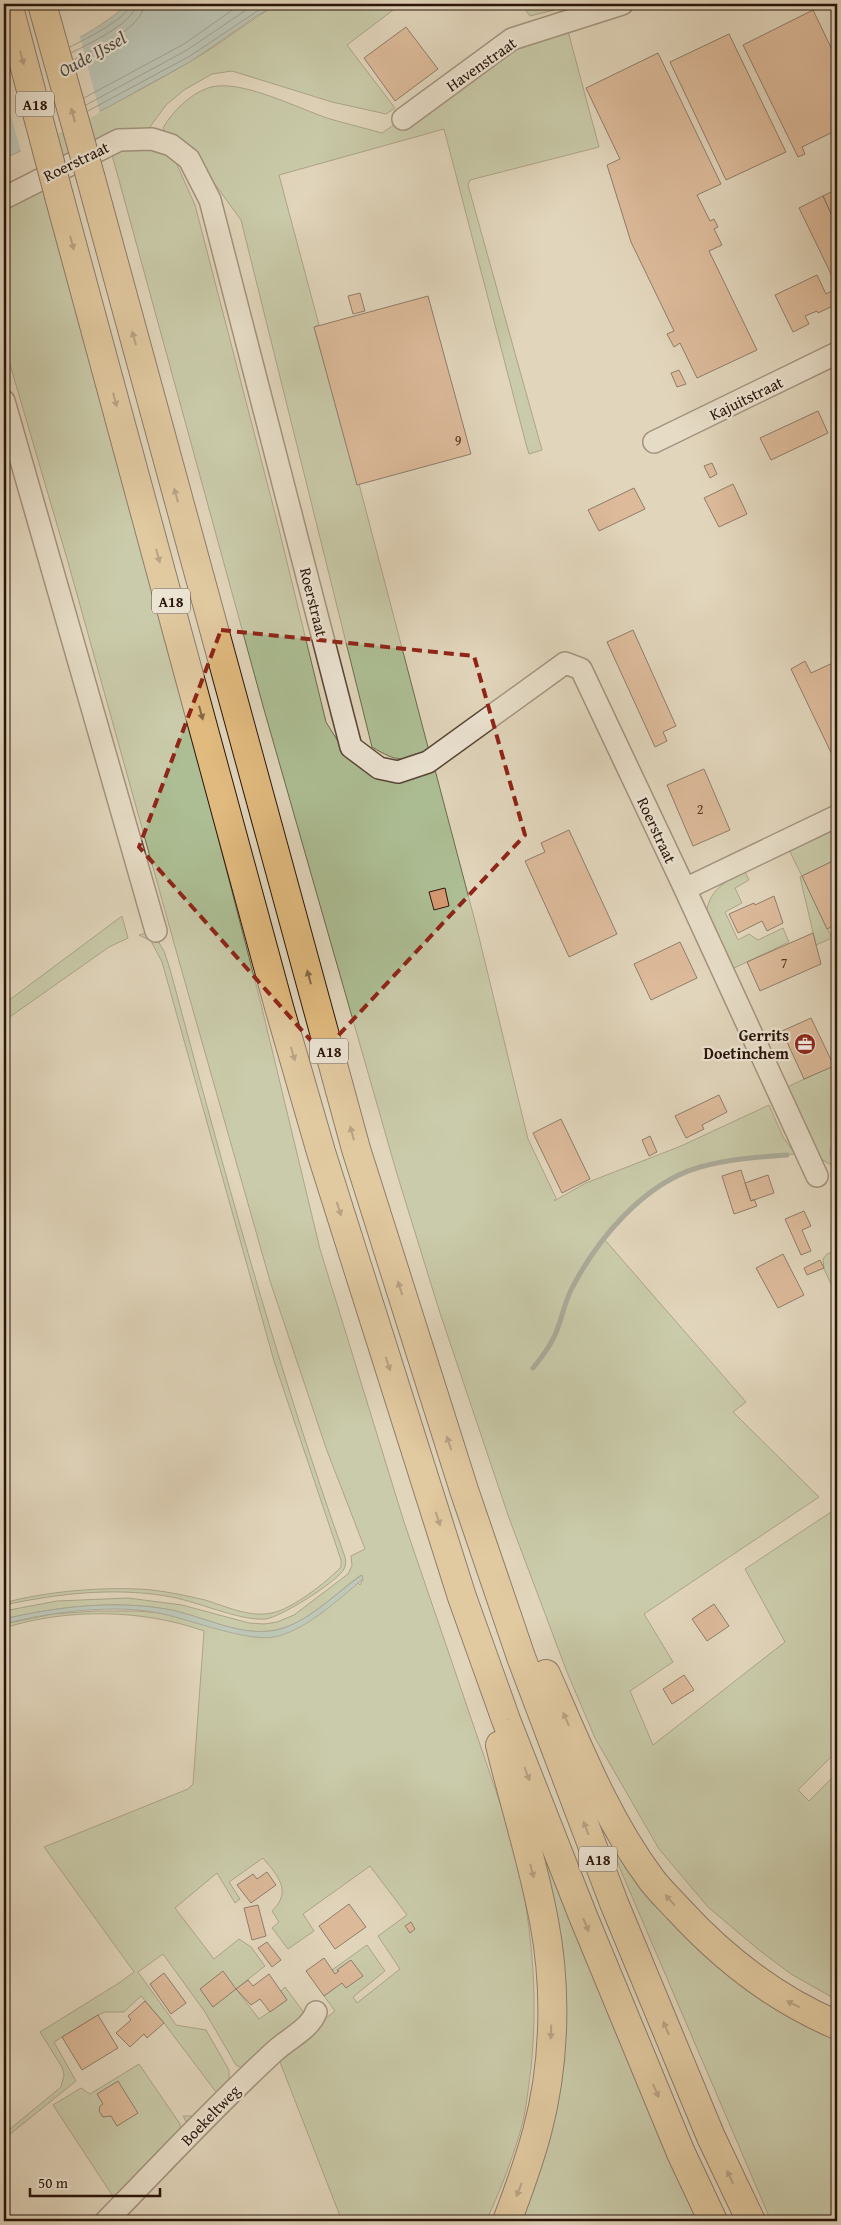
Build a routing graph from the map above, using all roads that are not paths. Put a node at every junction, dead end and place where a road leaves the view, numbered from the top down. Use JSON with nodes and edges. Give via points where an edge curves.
{"nodes":[{"id":1,"x":42,"y":4,"type":"edge"},
{"id":2,"x":622,"y":4,"type":"edge"},
{"id":3,"x":9,"y":8,"type":"edge"},
{"id":4,"x":403,"y":119,"type":"dead end"},
{"id":5,"x":4,"y":198,"type":"edge"},
{"id":6,"x":837,"y":353,"type":"edge"},
{"id":7,"x":4,"y":402,"type":"edge"},
{"id":8,"x":654,"y":442,"type":"dead end"},
{"id":9,"x":837,"y":816,"type":"edge"},
{"id":10,"x":685,"y":889,"type":"junction"},
{"id":11,"x":156,"y":931,"type":"dead end"},
{"id":12,"x":817,"y":1176,"type":"dead end"},
{"id":13,"x":464,"y":1490,"type":"junction"},
{"id":14,"x":462,"y":1597,"type":"junction"},
{"id":15,"x":316,"y":2012,"type":"dead end"},
{"id":16,"x":837,"y":2025,"type":"edge"},
{"id":17,"x":106,"y":2221,"type":"edge"},
{"id":18,"x":507,"y":2221,"type":"edge"},
{"id":19,"x":713,"y":2221,"type":"edge"},
{"id":20,"x":750,"y":2221,"type":"edge"}],
"edges":[{"from":13,"to":1,"type":"highway","number":"A18","one_way":true,"bridge":true,"via":[[356,1149]]},
{"from":2,"to":4,"type":"street","name":"Havenstraat","via":[[512,39]]},
{"from":3,"to":14,"type":"highway","number":"A18","one_way":true,"bridge":true,"via":[[279,1007],[321,1152]]},
{"from":5,"to":10,"type":"street","name":"Roerstraat","via":[[119,140],[152,139],[171,145],[189,159],[210,200],[351,747],[379,768],[398,772],[428,762],[565,663],[581,669]]},
{"from":6,"to":8,"type":"street","name":"Kajuitstraat"},
{"from":7,"to":11,"type":"street"},
{"from":9,"to":10,"type":"street"},
{"from":10,"to":12,"type":"street","name":"Roerstraat"},
{"from":16,"to":13,"type":"highway","number":"A18","one_way":true,"via":[[786,2000],[749,1976],[689,1921],[652,1880],[597,1789]]},
{"from":20,"to":13,"type":"highway","number":"A18","one_way":true,"via":[[711,2137],[614,1903]]},
{"from":14,"to":18,"type":"highway","number":"A18","one_way":true,"via":[[536,1884],[549,1961],[552,2004],[546,2086],[526,2172]]},
{"from":14,"to":19,"type":"highway","number":"A18","one_way":true,"via":[[582,1916],[681,2153]]},
{"from":15,"to":17,"type":"street","name":"Boekeltweg","via":[[310,2023],[241,2082]]}]}
